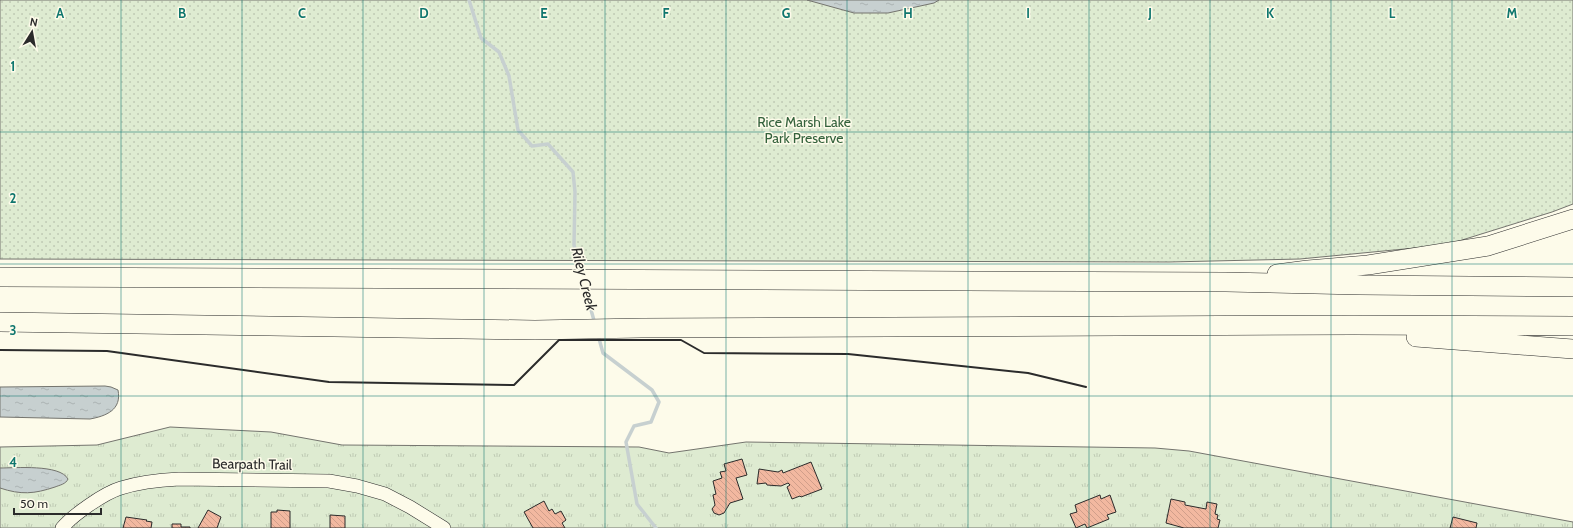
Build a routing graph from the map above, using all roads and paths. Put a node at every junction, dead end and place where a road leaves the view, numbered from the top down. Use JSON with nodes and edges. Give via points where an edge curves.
{"nodes":[{"id":1,"x":1573,"y":219,"type":"edge"},
{"id":2,"x":0,"y":277,"type":"edge"},
{"id":3,"x":1226,"y":282,"type":"junction"},
{"id":4,"x":1573,"y":286,"type":"edge"},
{"id":5,"x":0,"y":322,"type":"edge"},
{"id":6,"x":1354,"y":325,"type":"junction"},
{"id":7,"x":1573,"y":326,"type":"edge"},
{"id":8,"x":1573,"y":348,"type":"edge"},
{"id":9,"x":62,"y":528,"type":"edge"},
{"id":10,"x":444,"y":528,"type":"edge"}],
"edges":[{"from":1,"to":3,"type":"highway","via":[[1488,246],[1368,265],[1308,270]]},
{"from":2,"to":3,"type":"highway"},
{"from":3,"to":4,"type":"highway"},
{"from":5,"to":6,"type":"highway","via":[[535,330]]},
{"from":6,"to":7,"type":"highway"},
{"from":6,"to":8,"type":"highway","via":[[1396,335]]},
{"from":9,"to":10,"type":"street","name":"Bearpath Trail","via":[[82,510],[120,488],[157,480],[179,479],[329,481],[385,494]]}]}
